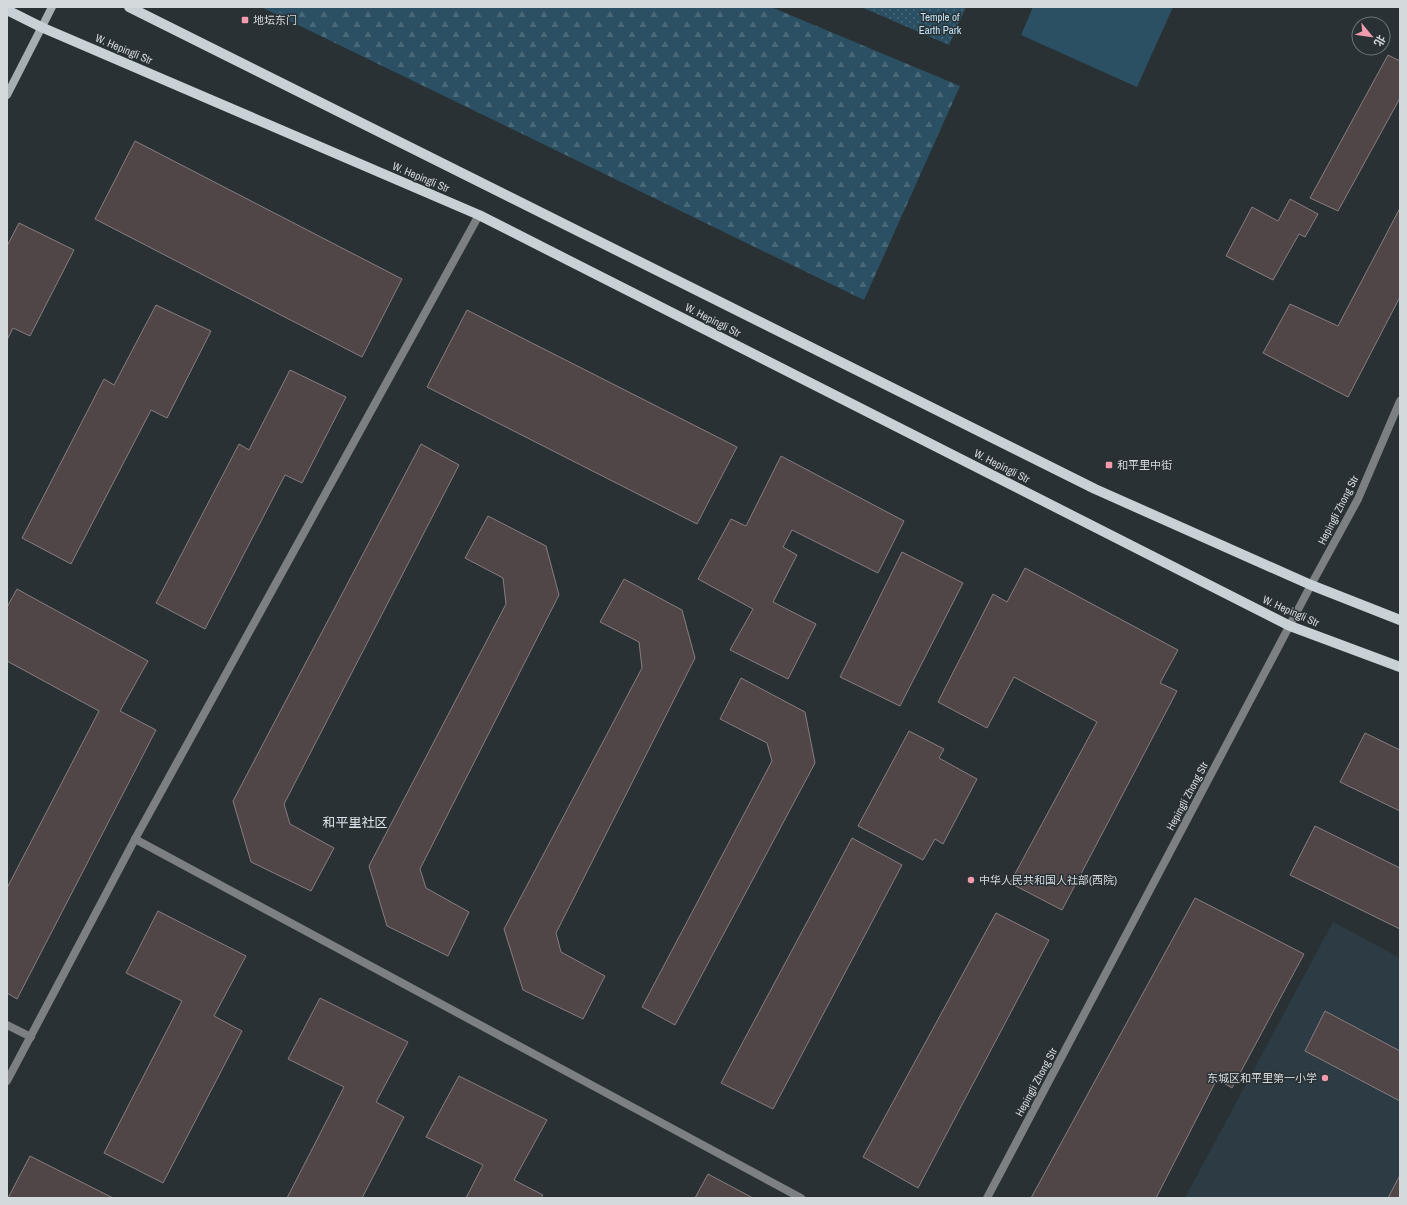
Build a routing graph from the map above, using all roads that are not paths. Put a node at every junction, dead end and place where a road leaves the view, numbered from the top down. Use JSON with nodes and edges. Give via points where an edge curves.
{"nodes":[{"id":1,"x":52,"y":7,"type":"edge"},
{"id":2,"x":129,"y":7,"type":"edge"},
{"id":3,"x":7,"y":10,"type":"edge"},
{"id":4,"x":41,"y":27,"type":"junction"},
{"id":5,"x":7,"y":95,"type":"edge"},
{"id":6,"x":480,"y":215,"type":"junction"},
{"id":7,"x":1400,"y":401,"type":"edge"},
{"id":8,"x":1311,"y":585,"type":"junction"},
{"id":9,"x":1400,"y":620,"type":"edge"},
{"id":10,"x":1290,"y":626,"type":"junction"},
{"id":11,"x":1400,"y":667,"type":"edge"},
{"id":12,"x":135,"y":839,"type":"junction"},
{"id":13,"x":7,"y":1025,"type":"edge"},
{"id":14,"x":31,"y":1037,"type":"junction"},
{"id":15,"x":7,"y":1081,"type":"edge"},
{"id":16,"x":802,"y":1198,"type":"edge"},
{"id":17,"x":987,"y":1198,"type":"edge"}],
"edges":[{"from":1,"to":4,"type":"street"},
{"from":2,"to":8,"type":"main road","name":"W. Hepingli Str","via":[[1095,489]]},
{"from":3,"to":4,"type":"main road","name":"W. Hepingli Str"},
{"from":4,"to":5,"type":"street"},
{"from":4,"to":6,"type":"main road","name":"W. Hepingli Str"},
{"from":6,"to":10,"type":"main road","name":"W. Hepingli Str"},
{"from":6,"to":12,"type":"street"},
{"from":7,"to":8,"type":"street","name":"Hepingli Zhong Str","via":[[1358,499]]},
{"from":8,"to":9,"type":"main road","name":"W. Hepingli Str"},
{"from":8,"to":10,"type":"street","name":"Hepingli Zhong Str"},
{"from":10,"to":11,"type":"main road","name":"W. Hepingli Str"},
{"from":10,"to":17,"type":"street","name":"Hepingli Zhong Str"},
{"from":12,"to":14,"type":"street"},
{"from":12,"to":16,"type":"street"},
{"from":13,"to":14,"type":"street"},
{"from":14,"to":15,"type":"street"}]}
